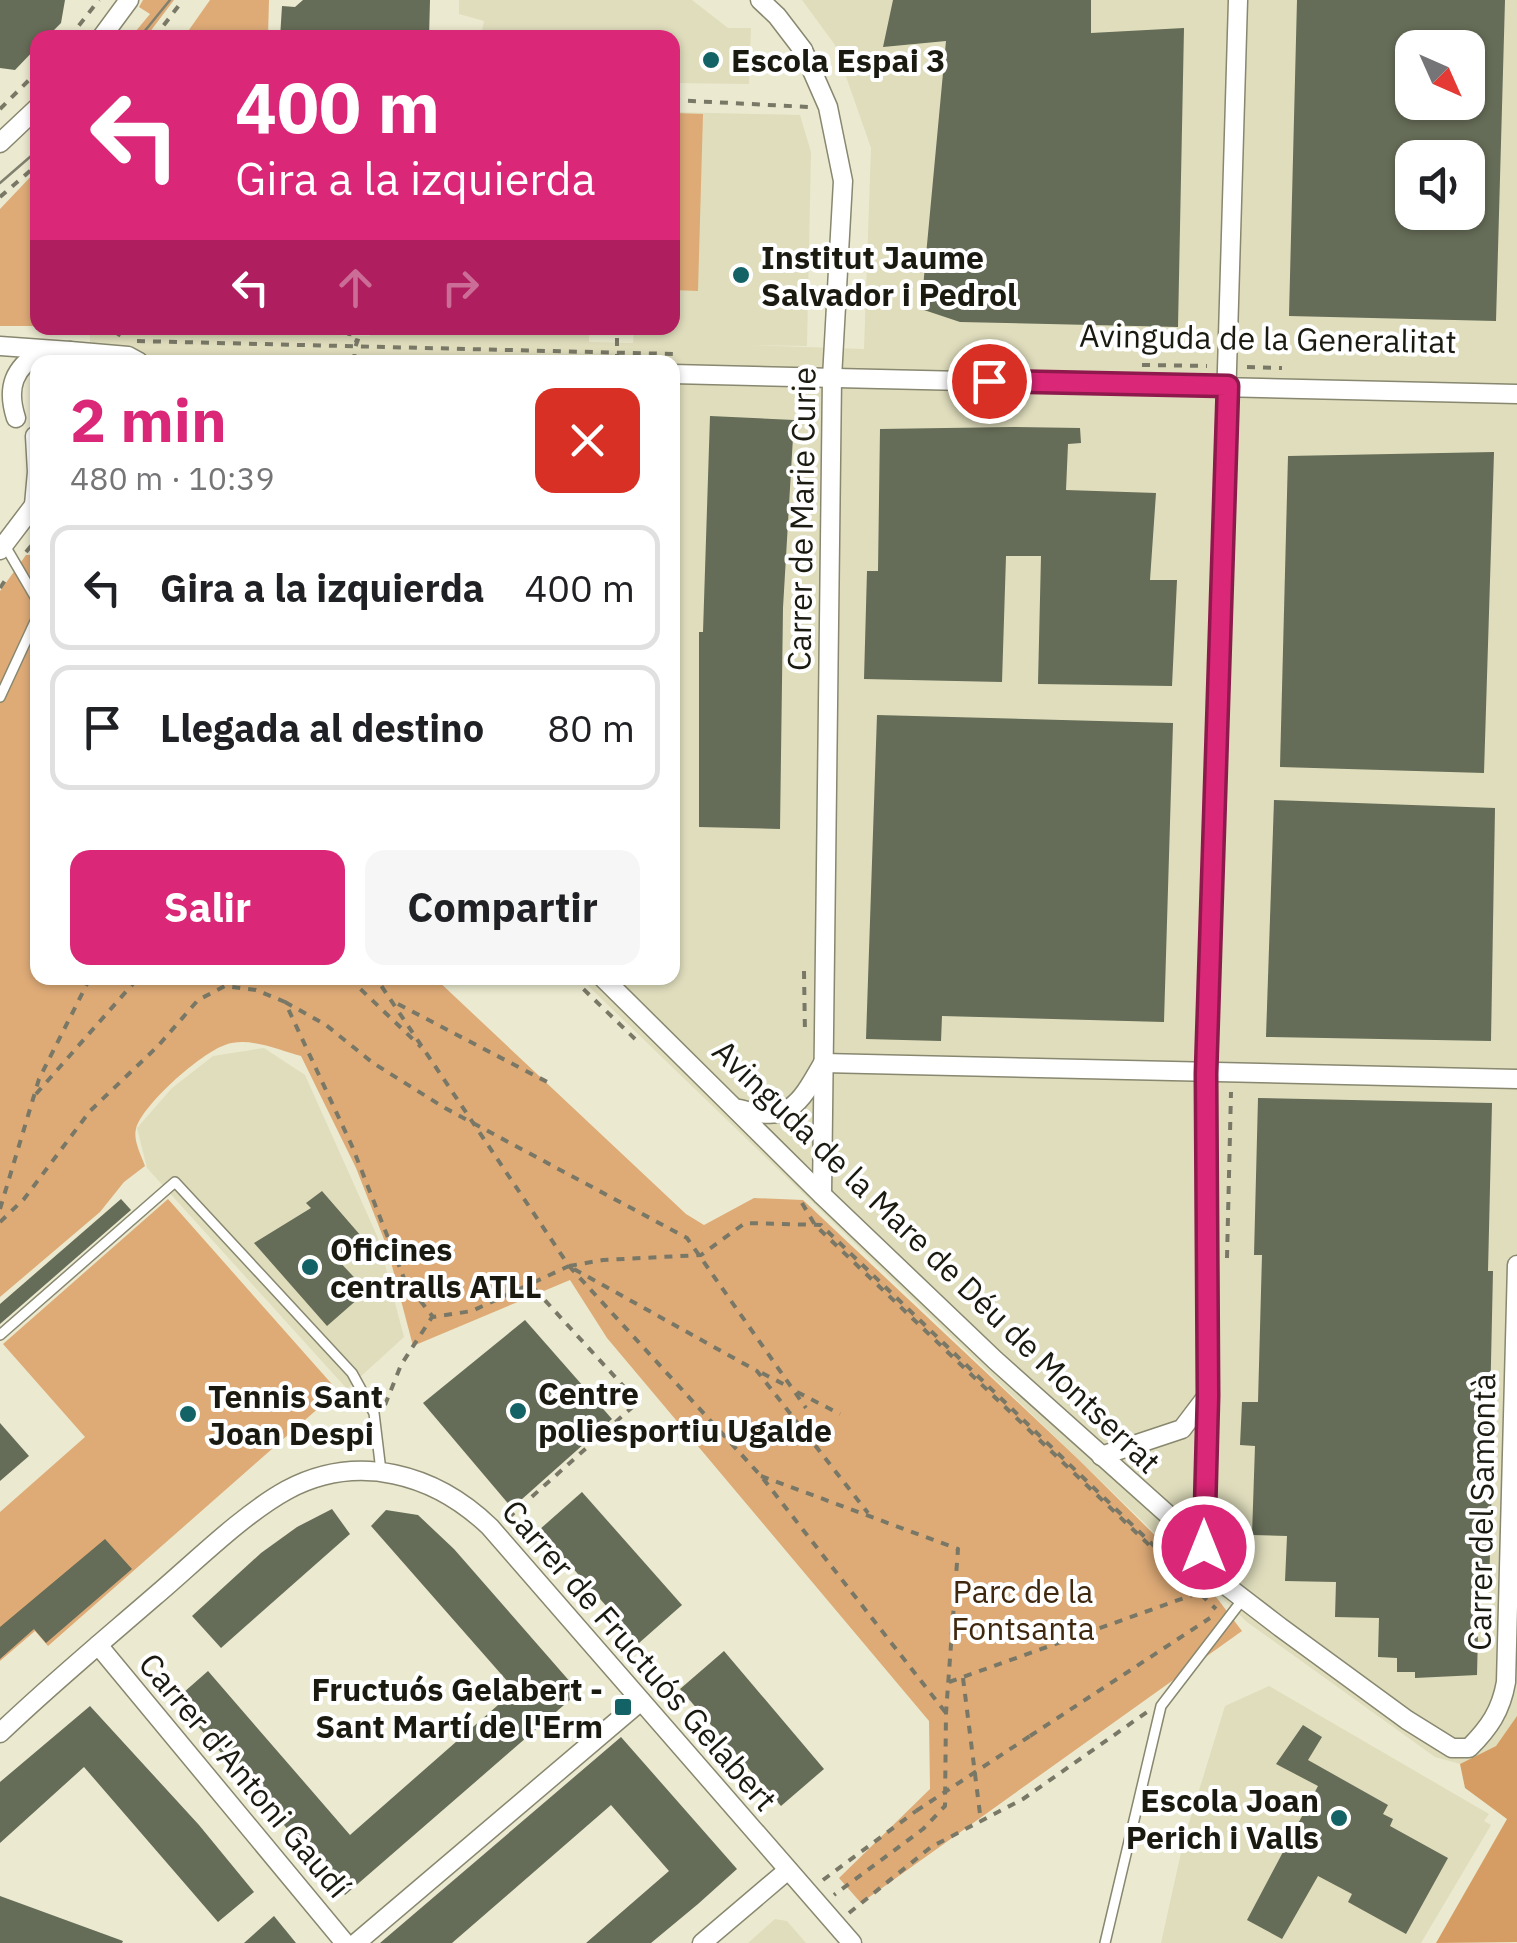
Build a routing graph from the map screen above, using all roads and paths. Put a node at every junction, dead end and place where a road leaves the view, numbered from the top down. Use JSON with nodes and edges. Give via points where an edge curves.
{"nodes":[{"id":1,"x":99,"y":0,"type":"edge"},
{"id":2,"x":128,"y":0,"type":"edge"},
{"id":3,"x":183,"y":0,"type":"edge"},
{"id":4,"x":760,"y":0,"type":"edge"},
{"id":5,"x":1238,"y":0,"type":"edge"},
{"id":6,"x":75,"y":30,"type":"edge"},
{"id":7,"x":107,"y":30,"type":"edge"},
{"id":8,"x":160,"y":30,"type":"edge"},
{"id":9,"x":30,"y":79,"type":"edge"},
{"id":10,"x":807,"y":96,"type":"dead end"},
{"id":11,"x":680,"y":100,"type":"edge"},
{"id":12,"x":0,"y":109,"type":"edge"},
{"id":13,"x":818,"y":109,"type":"junction"},
{"id":14,"x":30,"y":115,"type":"edge"},
{"id":15,"x":0,"y":143,"type":"edge"},
{"id":16,"x":30,"y":171,"type":"edge"},
{"id":17,"x":0,"y":197,"type":"edge"},
{"id":18,"x":120,"y":335,"type":"edge"},
{"id":19,"x":349,"y":335,"type":"edge"},
{"id":20,"x":359,"y":335,"type":"edge"},
{"id":21,"x":617,"y":335,"type":"edge"},
{"id":22,"x":356,"y":344,"type":"junction"},
{"id":23,"x":0,"y":346,"type":"edge"},
{"id":24,"x":42,"y":351,"type":"junction"},
{"id":25,"x":70,"y":351,"type":"junction"},
{"id":26,"x":617,"y":353,"type":"junction"},
{"id":27,"x":674,"y":354,"type":"dead end"},
{"id":28,"x":35,"y":355,"type":"edge"},
{"id":29,"x":77,"y":355,"type":"edge"},
{"id":30,"x":116,"y":355,"type":"edge"},
{"id":31,"x":355,"y":355,"type":"edge"},
{"id":32,"x":30,"y":358,"type":"edge"},
{"id":33,"x":1134,"y":365,"type":"dead end"},
{"id":34,"x":1228,"y":366,"type":"junction"},
{"id":35,"x":1286,"y":368,"type":"dead end"},
{"id":36,"x":680,"y":374,"type":"edge"},
{"id":37,"x":832,"y":378,"type":"junction"},
{"id":38,"x":1228,"y":386,"type":"junction"},
{"id":39,"x":1517,"y":394,"type":"edge"},
{"id":40,"x":0,"y":406,"type":"edge"},
{"id":41,"x":16,"y":418,"type":"junction"},
{"id":42,"x":30,"y":431,"type":"edge"},
{"id":43,"x":30,"y":511,"type":"edge"},
{"id":44,"x":2,"y":547,"type":"edge"},
{"id":45,"x":30,"y":590,"type":"edge"},
{"id":46,"x":30,"y":632,"type":"edge"},
{"id":47,"x":0,"y":698,"type":"edge"},
{"id":48,"x":87,"y":985,"type":"edge"},
{"id":49,"x":132,"y":985,"type":"edge"},
{"id":50,"x":355,"y":985,"type":"edge"},
{"id":51,"x":381,"y":985,"type":"edge"},
{"id":52,"x":579,"y":985,"type":"edge"},
{"id":53,"x":610,"y":985,"type":"edge"},
{"id":54,"x":285,"y":1002,"type":"junction"},
{"id":55,"x":394,"y":1002,"type":"junction"},
{"id":56,"x":642,"y":1046,"type":"dead end"},
{"id":57,"x":426,"y":1051,"type":"junction"},
{"id":58,"x":823,"y":1063,"type":"junction"},
{"id":59,"x":1206,"y":1074,"type":"junction"},
{"id":60,"x":1517,"y":1078,"type":"edge"},
{"id":61,"x":551,"y":1084,"type":"dead end"},
{"id":62,"x":31,"y":1100,"type":"junction"},
{"id":63,"x":735,"y":1107,"type":"junction"},
{"id":64,"x":476,"y":1125,"type":"junction"},
{"id":65,"x":797,"y":1195,"type":"dead end"},
{"id":66,"x":822,"y":1195,"type":"junction"},
{"id":67,"x":0,"y":1209,"type":"edge"},
{"id":68,"x":0,"y":1222,"type":"edge"},
{"id":69,"x":815,"y":1225,"type":"junction"},
{"id":70,"x":701,"y":1255,"type":"junction"},
{"id":71,"x":1517,"y":1265,"type":"edge"},
{"id":72,"x":570,"y":1266,"type":"junction"},
{"id":73,"x":530,"y":1284,"type":"junction"},
{"id":74,"x":432,"y":1317,"type":"junction"},
{"id":75,"x":0,"y":1335,"type":"edge"},
{"id":76,"x":758,"y":1371,"type":"junction"},
{"id":77,"x":793,"y":1390,"type":"junction"},
{"id":78,"x":1208,"y":1396,"type":"junction"},
{"id":79,"x":806,"y":1408,"type":"dead end"},
{"id":80,"x":840,"y":1414,"type":"dead end"},
{"id":81,"x":376,"y":1428,"type":"junction"},
{"id":82,"x":1101,"y":1456,"type":"junction"},
{"id":83,"x":381,"y":1471,"type":"junction"},
{"id":84,"x":761,"y":1476,"type":"junction"},
{"id":85,"x":520,"y":1508,"type":"dead end"},
{"id":86,"x":869,"y":1514,"type":"junction"},
{"id":87,"x":1204,"y":1547,"type":"junction"},
{"id":88,"x":1224,"y":1584,"type":"junction"},
{"id":89,"x":1200,"y":1592,"type":"junction"},
{"id":90,"x":1243,"y":1599,"type":"junction"},
{"id":91,"x":98,"y":1645,"type":"junction"},
{"id":92,"x":963,"y":1678,"type":"junction"},
{"id":93,"x":948,"y":1682,"type":"junction"},
{"id":94,"x":641,"y":1701,"type":"junction"},
{"id":95,"x":1161,"y":1706,"type":"junction"},
{"id":96,"x":946,"y":1713,"type":"junction"},
{"id":97,"x":0,"y":1733,"type":"edge"},
{"id":98,"x":1469,"y":1748,"type":"joint"},
{"id":99,"x":981,"y":1822,"type":"junction"},
{"id":100,"x":788,"y":1870,"type":"junction"},
{"id":101,"x":813,"y":1899,"type":"junction"},
{"id":102,"x":835,"y":1924,"type":"junction"},
{"id":103,"x":345,"y":1943,"type":"edge"},
{"id":104,"x":356,"y":1943,"type":"edge"},
{"id":105,"x":702,"y":1943,"type":"edge"},
{"id":106,"x":852,"y":1943,"type":"edge"},
{"id":107,"x":1104,"y":1943,"type":"edge"}],
"edges":[{"from":1,"to":6,"type":"path"},
{"from":2,"to":7,"type":"street"},
{"from":3,"to":8,"type":"path"},
{"from":4,"to":13,"type":"street","name":"Carrer de Marie Curie","via":[[803,50]]},
{"from":5,"to":34,"type":"street"},
{"from":9,"to":12,"type":"path"},
{"from":10,"to":13,"type":"path"},
{"from":11,"to":13,"type":"path"},
{"from":13,"to":37,"type":"street","name":"Carrer de Marie Curie","via":[[844,181]]},
{"from":14,"to":15,"type":"street"},
{"from":16,"to":17,"type":"path"},
{"from":18,"to":22,"type":"path","via":[[129,341]]},
{"from":19,"to":22,"type":"path"},
{"from":20,"to":22,"type":"path"},
{"from":21,"to":26,"type":"path"},
{"from":22,"to":26,"type":"path"},
{"from":22,"to":31,"type":"path"},
{"from":23,"to":24,"type":"street"},
{"from":24,"to":25,"type":"street"},
{"from":24,"to":28,"type":"street"},
{"from":25,"to":29,"type":"street"},
{"from":25,"to":30,"type":"street"},
{"from":26,"to":27,"type":"path"},
{"from":32,"to":41,"type":"street","via":[[13,378]]},
{"from":33,"to":34,"type":"path","name":"Avinguda de la Generalitat"},
{"from":34,"to":35,"type":"path","name":"Avinguda de la Generalitat"},
{"from":34,"to":38,"type":"street"},
{"from":36,"to":37,"type":"street","name":"Avinguda de la Generalitat"},
{"from":37,"to":38,"type":"street","name":"Avinguda de la Generalitat"},
{"from":37,"to":58,"type":"street","name":"Carrer de Marie Curie"},
{"from":38,"to":39,"type":"street","name":"Avinguda de la Generalitat"},
{"from":38,"to":59,"type":"street"},
{"from":40,"to":41,"type":"street"},
{"from":41,"to":42,"type":"street"},
{"from":43,"to":44,"type":"street"},
{"from":44,"to":45,"type":"lane"},
{"from":46,"to":47,"type":"lane"},
{"from":48,"to":62,"type":"path"},
{"from":49,"to":62,"type":"path"},
{"from":50,"to":57,"type":"path"},
{"from":51,"to":55,"type":"path"},
{"from":52,"to":56,"type":"path"},
{"from":53,"to":63,"type":"street","name":"Avinguda de la Mare de Déu de Montserrat"},
{"from":54,"to":64,"type":"path"},
{"from":54,"to":68,"type":"path","via":[[225,986],[198,1000],[90,1112]]},
{"from":54,"to":74,"type":"path","via":[[405,1281]]},
{"from":55,"to":57,"type":"path"},
{"from":55,"to":61,"type":"path"},
{"from":57,"to":64,"type":"path"},
{"from":58,"to":59,"type":"street"},
{"from":58,"to":63,"type":"street","via":[[787,1111],[763,1116]]},
{"from":58,"to":66,"type":"street","name":"Carrer de Marie Curie"},
{"from":59,"to":60,"type":"street"},
{"from":59,"to":78,"type":"street"},
{"from":62,"to":67,"type":"path"},
{"from":63,"to":66,"type":"street","name":"Avinguda de la Mare de Déu de Montserrat"},
{"from":64,"to":70,"type":"path","via":[[688,1238]]},
{"from":64,"to":72,"type":"path"},
{"from":65,"to":69,"type":"path","name":"Avinguda de la Mare de Déu de Montserrat"},
{"from":66,"to":82,"type":"street","name":"Avinguda de la Mare de Déu de Montserrat"},
{"from":69,"to":70,"type":"path","via":[[746,1223]]},
{"from":69,"to":89,"type":"path","name":"Avinguda de la Mare de Déu de Montserrat"},
{"from":70,"to":72,"type":"path"},
{"from":70,"to":77,"type":"path"},
{"from":71,"to":98,"type":"street","name":"Carrer del Samontà","via":[[1506,1682],[1502,1706]]},
{"from":72,"to":73,"type":"path"},
{"from":72,"to":76,"type":"path"},
{"from":72,"to":84,"type":"path"},
{"from":73,"to":74,"type":"path","via":[[472,1310]]},
{"from":73,"to":85,"type":"path","via":[[638,1402]]},
{"from":74,"to":81,"type":"path","via":[[401,1365]]},
{"from":75,"to":81,"type":"lane","via":[[175,1182],[352,1373]]},
{"from":76,"to":77,"type":"path"},
{"from":76,"to":86,"type":"path"},
{"from":77,"to":79,"type":"path"},
{"from":77,"to":80,"type":"path"},
{"from":78,"to":82,"type":"street","via":[[1182,1430]]},
{"from":78,"to":87,"type":"street"},
{"from":81,"to":83,"type":"lane"},
{"from":82,"to":87,"type":"street","name":"Avinguda de la Mare de Déu de Montserrat"},
{"from":83,"to":91,"type":"street","name":"Carrer de Fructuós Gelabert","via":[[324,1476],[288,1489]]},
{"from":83,"to":94,"type":"street","name":"Carrer de Fructuós Gelabert","via":[[437,1487],[474,1511]]},
{"from":84,"to":86,"type":"path"},
{"from":84,"to":96,"type":"path"},
{"from":86,"to":93,"type":"path","via":[[958,1549]]},
{"from":87,"to":88,"type":"street","name":"Avinguda de la Mare de Déu de Montserrat"},
{"from":88,"to":89,"type":"path"},
{"from":88,"to":90,"type":"street","name":"Avinguda de la Mare de Déu de Montserrat"},
{"from":89,"to":92,"type":"path"},
{"from":89,"to":101,"type":"path","name":"Avinguda de la Mare de Déu de Montserrat","bridge":true,"via":[[1220,1612],[916,1812]]},
{"from":90,"to":95,"type":"lane"},
{"from":90,"to":98,"type":"street","name":"Avinguda de la Mare de Déu de Montserrat","via":[[1407,1720],[1452,1748]]},
{"from":91,"to":97,"type":"street","name":"Carrer de Fructuós Gelabert"},
{"from":91,"to":103,"type":"street","name":"Carrer d'Antoni Gaudí"},
{"from":92,"to":93,"type":"path"},
{"from":92,"to":99,"type":"path"},
{"from":93,"to":96,"type":"path"},
{"from":94,"to":100,"type":"street","name":"Carrer de Fructuós Gelabert"},
{"from":94,"to":104,"type":"street"},
{"from":95,"to":99,"type":"path"},
{"from":95,"to":107,"type":"lane"},
{"from":96,"to":101,"type":"path","via":[[944,1806],[923,1829]]},
{"from":99,"to":102,"type":"path","via":[[931,1847]]},
{"from":100,"to":101,"type":"street","name":"Carrer de Fructuós Gelabert"},
{"from":100,"to":105,"type":"street"},
{"from":101,"to":102,"type":"street","name":"Carrer de Fructuós Gelabert"},
{"from":102,"to":106,"type":"street","name":"Carrer de Fructuós Gelabert"}]}
